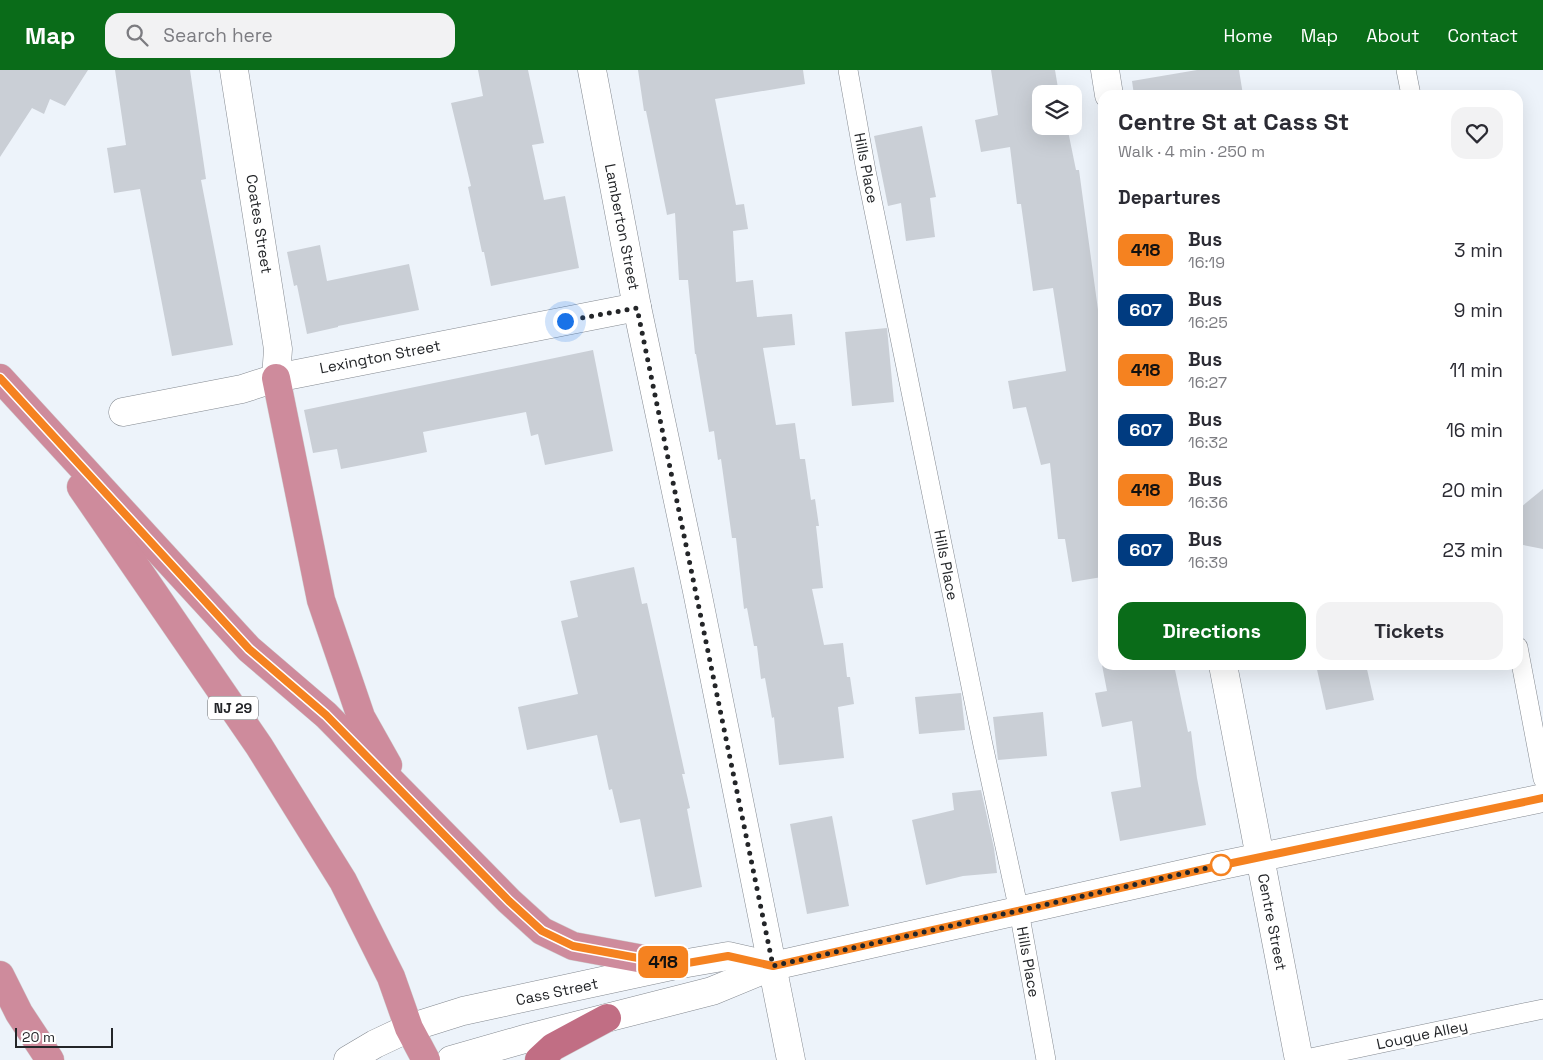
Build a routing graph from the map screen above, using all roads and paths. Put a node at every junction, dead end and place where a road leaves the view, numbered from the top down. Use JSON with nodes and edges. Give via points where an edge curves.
{"nodes":[{"id":1,"x":234,"y":70,"type":"edge"},
{"id":2,"x":592,"y":70,"type":"edge"},
{"id":3,"x":848,"y":70,"type":"edge"},
{"id":4,"x":1105,"y":70,"type":"edge"},
{"id":5,"x":1406,"y":70,"type":"edge"},
{"id":6,"x":1108,"y":90,"type":"edge"},
{"id":7,"x":1410,"y":90,"type":"edge"},
{"id":8,"x":637,"y":308,"type":"junction"},
{"id":9,"x":0,"y":378,"type":"edge"},
{"id":10,"x":276,"y":378,"type":"junction"},
{"id":11,"x":25,"y":405,"type":"junction"},
{"id":12,"x":123,"y":412,"type":"dead end"},
{"id":13,"x":1224,"y":670,"type":"edge"},
{"id":14,"x":1522,"y":670,"type":"edge"},
{"id":15,"x":1543,"y":779,"type":"edge"},
{"id":16,"x":1543,"y":798,"type":"edge"},
{"id":17,"x":408,"y":799,"type":"junction"},
{"id":18,"x":1259,"y":857,"type":"junction"},
{"id":19,"x":1019,"y":911,"type":"junction"},
{"id":20,"x":676,"y":965,"type":"junction"},
{"id":21,"x":773,"y":966,"type":"junction"},
{"id":22,"x":0,"y":975,"type":"edge"},
{"id":23,"x":1543,"y":1009,"type":"edge"},
{"id":24,"x":19,"y":1013,"type":"junction"},
{"id":25,"x":607,"y":1018,"type":"junction"},
{"id":26,"x":409,"y":1028,"type":"junction"},
{"id":27,"x":38,"y":1060,"type":"edge"},
{"id":28,"x":50,"y":1060,"type":"edge"},
{"id":29,"x":348,"y":1060,"type":"edge"},
{"id":30,"x":426,"y":1060,"type":"edge"},
{"id":31,"x":451,"y":1060,"type":"edge"},
{"id":32,"x":539,"y":1060,"type":"edge"},
{"id":33,"x":791,"y":1060,"type":"edge"},
{"id":34,"x":1046,"y":1060,"type":"edge"},
{"id":35,"x":1300,"y":1060,"type":"edge"}],
"edges":[{"from":1,"to":10,"type":"street","name":"Coates Street","via":[[278,349]]},
{"from":2,"to":8,"type":"street","name":"Lamberton Street"},
{"from":3,"to":19,"type":"lane","name":"Hills Place","via":[[978,725]]},
{"from":4,"to":6,"type":"street"},
{"from":5,"to":7,"type":"lane"},
{"from":8,"to":10,"type":"street","name":"Lexington Street"},
{"from":8,"to":21,"type":"street","name":"Lamberton Street"},
{"from":9,"to":11,"type":"highway","number":"NJ 29"},
{"from":10,"to":12,"type":"street","name":"Lexington Street"},
{"from":10,"to":17,"type":"highway","via":[[321,600],[361,717]]},
{"from":11,"to":17,"type":"highway","via":[[249,649],[326,715]]},
{"from":11,"to":26,"type":"highway","number":"NJ 29","via":[[259,746],[343,881],[391,977]]},
{"from":13,"to":18,"type":"street","name":"Centre Street"},
{"from":14,"to":15,"type":"lane"},
{"from":16,"to":18,"type":"street","name":"Cass Street"},
{"from":17,"to":20,"type":"highway","via":[[542,931],[573,946]]},
{"from":18,"to":19,"type":"street","name":"Cass Street"},
{"from":18,"to":35,"type":"street","name":"Centre Street"},
{"from":19,"to":21,"type":"street","name":"Cass Street"},
{"from":19,"to":34,"type":"lane","name":"Hills Place"},
{"from":20,"to":21,"type":"street","name":"Cass Street","via":[[728,956]]},
{"from":20,"to":26,"type":"street","name":"Cass Street","via":[[463,1011]]},
{"from":21,"to":25,"type":"street","name":"Cass Street","via":[[712,991]]},
{"from":21,"to":33,"type":"street","name":"Lamberton Street"},
{"from":22,"to":24,"type":"highway"},
{"from":23,"to":35,"type":"lane","name":"Lougue Alley"},
{"from":24,"to":27,"type":"highway"},
{"from":24,"to":28,"type":"highway"},
{"from":25,"to":31,"type":"street","name":"Cass Street"},
{"from":25,"to":32,"type":"highway","via":[[553,1047]]},
{"from":26,"to":29,"type":"street","name":"Cass Street"},
{"from":26,"to":30,"type":"highway","number":"NJ 29"}]}
